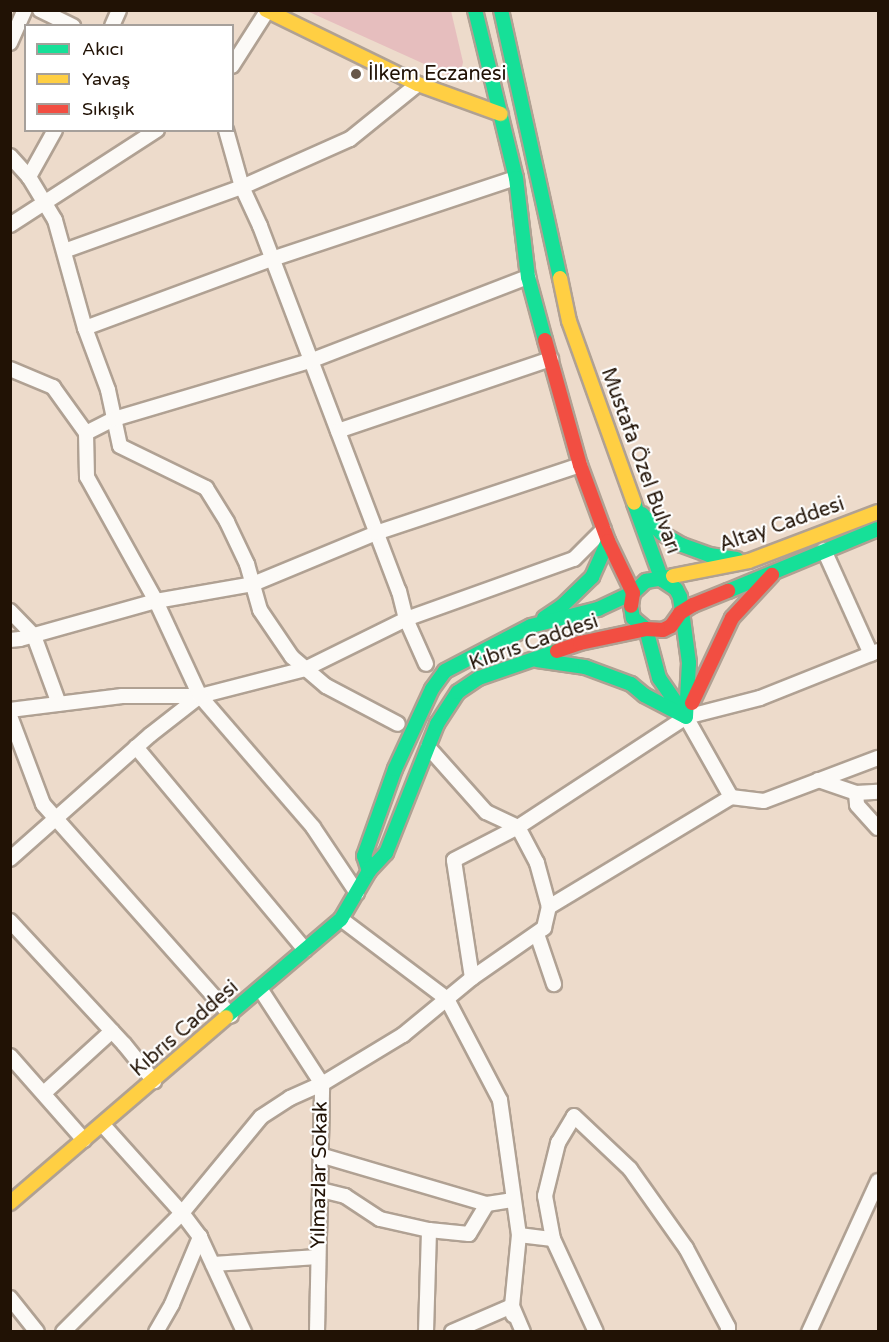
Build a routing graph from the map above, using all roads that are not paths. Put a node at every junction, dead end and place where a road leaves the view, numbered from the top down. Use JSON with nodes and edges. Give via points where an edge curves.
{"nodes":[{"id":1,"x":25,"y":10,"type":"edge"},
{"id":2,"x":40,"y":10,"type":"edge"},
{"id":3,"x":119,"y":10,"type":"edge"},
{"id":4,"x":475,"y":10,"type":"edge"},
{"id":5,"x":501,"y":10,"type":"edge"},
{"id":6,"x":266,"y":11,"type":"edge"},
{"id":7,"x":69,"y":24,"type":"edge"},
{"id":8,"x":113,"y":24,"type":"edge"},
{"id":9,"x":10,"y":43,"type":"edge"},
{"id":10,"x":234,"y":63,"type":"edge"},
{"id":11,"x":418,"y":84,"type":"junction"},
{"id":12,"x":501,"y":114,"type":"junction"},
{"id":13,"x":54,"y":132,"type":"edge"},
{"id":14,"x":154,"y":132,"type":"edge"},
{"id":15,"x":227,"y":132,"type":"edge"},
{"id":16,"x":10,"y":156,"type":"edge"},
{"id":17,"x":29,"y":177,"type":"junction"},
{"id":18,"x":516,"y":178,"type":"junction"},
{"id":19,"x":242,"y":187,"type":"junction"},
{"id":20,"x":44,"y":201,"type":"junction"},
{"id":21,"x":10,"y":225,"type":"edge"},
{"id":22,"x":64,"y":250,"type":"junction"},
{"id":23,"x":272,"y":259,"type":"junction"},
{"id":24,"x":528,"y":278,"type":"junction"},
{"id":25,"x":84,"y":328,"type":"junction"},
{"id":26,"x":550,"y":359,"type":"junction"},
{"id":27,"x":310,"y":361,"type":"junction"},
{"id":28,"x":10,"y":369,"type":"edge"},
{"id":29,"x":114,"y":419,"type":"junction"},
{"id":30,"x":338,"y":431,"type":"junction"},
{"id":31,"x":86,"y":433,"type":"junction"},
{"id":32,"x":580,"y":465,"type":"junction"},
{"id":33,"x":637,"y":509,"type":"junction"},
{"id":34,"x":879,"y":512,"type":"edge"},
{"id":35,"x":879,"y":530,"type":"edge"},
{"id":36,"x":375,"y":533,"type":"junction"},
{"id":37,"x":606,"y":535,"type":"junction"},
{"id":38,"x":824,"y":550,"type":"junction"},
{"id":39,"x":749,"y":561,"type":"junction"},
{"id":40,"x":778,"y":568,"type":"junction"},
{"id":41,"x":662,"y":580,"type":"junction"},
{"id":42,"x":253,"y":584,"type":"junction"},
{"id":43,"x":633,"y":593,"type":"junction"},
{"id":44,"x":156,"y":601,"type":"junction"},
{"id":45,"x":10,"y":610,"type":"edge"},
{"id":46,"x":680,"y":613,"type":"junction"},
{"id":47,"x":406,"y":619,"type":"junction"},
{"id":48,"x":531,"y":626,"type":"junction"},
{"id":49,"x":646,"y":629,"type":"junction"},
{"id":50,"x":33,"y":636,"type":"junction"},
{"id":51,"x":10,"y":640,"type":"edge"},
{"id":52,"x":875,"y":652,"type":"edge"},
{"id":53,"x":531,"y":660,"type":"junction"},
{"id":54,"x":426,"y":664,"type":"dead end"},
{"id":55,"x":305,"y":669,"type":"junction"},
{"id":56,"x":200,"y":696,"type":"junction"},
{"id":57,"x":59,"y":704,"type":"junction"},
{"id":58,"x":10,"y":710,"type":"edge"},
{"id":59,"x":10,"y":716,"type":"edge"},
{"id":60,"x":686,"y":717,"type":"junction"},
{"id":61,"x":398,"y":724,"type":"dead end"},
{"id":62,"x":136,"y":747,"type":"junction"},
{"id":63,"x":428,"y":747,"type":"junction"},
{"id":64,"x":879,"y":758,"type":"edge"},
{"id":65,"x":818,"y":780,"type":"junction"},
{"id":66,"x":879,"y":792,"type":"edge"},
{"id":67,"x":856,"y":793,"type":"junction"},
{"id":68,"x":731,"y":797,"type":"junction"},
{"id":69,"x":57,"y":818,"type":"junction"},
{"id":70,"x":518,"y":827,"type":"junction"},
{"id":71,"x":879,"y":828,"type":"edge"},
{"id":72,"x":10,"y":859,"type":"edge"},
{"id":73,"x":369,"y":871,"type":"junction"},
{"id":74,"x":357,"y":893,"type":"junction"},
{"id":75,"x":549,"y":907,"type":"junction"},
{"id":76,"x":342,"y":919,"type":"junction"},
{"id":77,"x":10,"y":921,"type":"edge"},
{"id":78,"x":537,"y":934,"type":"junction"},
{"id":79,"x":305,"y":950,"type":"junction"},
{"id":80,"x":472,"y":978,"type":"junction"},
{"id":81,"x":554,"y":984,"type":"dead end"},
{"id":82,"x":261,"y":990,"type":"junction"},
{"id":83,"x":447,"y":999,"type":"junction"},
{"id":84,"x":231,"y":1016,"type":"junction"},
{"id":85,"x":112,"y":1031,"type":"junction"},
{"id":86,"x":11,"y":1056,"type":"edge"},
{"id":87,"x":154,"y":1082,"type":"junction"},
{"id":88,"x":322,"y":1084,"type":"junction"},
{"id":89,"x":44,"y":1093,"type":"junction"},
{"id":90,"x":103,"y":1125,"type":"junction"},
{"id":91,"x":84,"y":1140,"type":"junction"},
{"id":92,"x":320,"y":1155,"type":"junction"},
{"id":93,"x":879,"y":1181,"type":"edge"},
{"id":94,"x":321,"y":1190,"type":"junction"},
{"id":95,"x":512,"y":1200,"type":"junction"},
{"id":96,"x":10,"y":1203,"type":"edge"},
{"id":97,"x":487,"y":1204,"type":"junction"},
{"id":98,"x":182,"y":1213,"type":"junction"},
{"id":99,"x":429,"y":1230,"type":"junction"},
{"id":100,"x":519,"y":1235,"type":"junction"},
{"id":101,"x":200,"y":1237,"type":"junction"},
{"id":102,"x":553,"y":1239,"type":"junction"},
{"id":103,"x":318,"y":1257,"type":"junction"},
{"id":104,"x":213,"y":1264,"type":"junction"},
{"id":105,"x":10,"y":1298,"type":"edge"},
{"id":106,"x":512,"y":1306,"type":"junction"},
{"id":107,"x":732,"y":1330,"type":"edge"},
{"id":108,"x":37,"y":1332,"type":"edge"},
{"id":109,"x":63,"y":1332,"type":"edge"},
{"id":110,"x":156,"y":1332,"type":"edge"},
{"id":111,"x":244,"y":1332,"type":"edge"},
{"id":112,"x":317,"y":1332,"type":"edge"},
{"id":113,"x":426,"y":1332,"type":"edge"},
{"id":114,"x":452,"y":1332,"type":"edge"},
{"id":115,"x":515,"y":1332,"type":"edge"},
{"id":116,"x":523,"y":1332,"type":"edge"},
{"id":117,"x":596,"y":1332,"type":"edge"},
{"id":118,"x":809,"y":1332,"type":"edge"}],
"edges":[{"from":1,"to":9,"type":"street"},
{"from":2,"to":7,"type":"street"},
{"from":3,"to":8,"type":"street"},
{"from":4,"to":12,"type":"main road"},
{"from":5,"to":33,"type":"main road","name":"Mustafa Özel Bulvarı","via":[[569,321]]},
{"from":6,"to":10,"type":"street"},
{"from":6,"to":11,"type":"main road"},
{"from":11,"to":12,"type":"main road"},
{"from":11,"to":19,"type":"street","via":[[350,139]]},
{"from":12,"to":18,"type":"main road"},
{"from":13,"to":17,"type":"street"},
{"from":14,"to":20,"type":"street"},
{"from":15,"to":19,"type":"street"},
{"from":16,"to":17,"type":"street"},
{"from":17,"to":20,"type":"street"},
{"from":18,"to":23,"type":"street"},
{"from":18,"to":24,"type":"main road"},
{"from":19,"to":22,"type":"street"},
{"from":19,"to":23,"type":"street"},
{"from":20,"to":21,"type":"street"},
{"from":20,"to":22,"type":"street","via":[[55,220]]},
{"from":22,"to":25,"type":"street"},
{"from":23,"to":25,"type":"street"},
{"from":23,"to":27,"type":"street"},
{"from":24,"to":26,"type":"main road"},
{"from":24,"to":27,"type":"street"},
{"from":25,"to":29,"type":"street","via":[[108,390]]},
{"from":26,"to":30,"type":"street"},
{"from":26,"to":32,"type":"main road"},
{"from":27,"to":29,"type":"street"},
{"from":27,"to":30,"type":"street"},
{"from":28,"to":31,"type":"street","via":[[53,387]]},
{"from":29,"to":31,"type":"street"},
{"from":29,"to":42,"type":"street","via":[[120,446],[206,488],[248,564]]},
{"from":30,"to":36,"type":"street"},
{"from":31,"to":44,"type":"street","via":[[87,477]]},
{"from":32,"to":36,"type":"street"},
{"from":32,"to":37,"type":"main road"},
{"from":33,"to":39,"type":"main road","via":[[661,533],[682,545],[709,555]]},
{"from":33,"to":41,"type":"main road","name":"Mustafa Özel Bulvarı"},
{"from":34,"to":39,"type":"main road","name":"Altay Caddesi"},
{"from":35,"to":38,"type":"main road","name":"Altay Caddesi"},
{"from":36,"to":42,"type":"street"},
{"from":36,"to":47,"type":"street"},
{"from":37,"to":43,"type":"main road"},
{"from":37,"to":47,"type":"street","via":[[574,559]]},
{"from":37,"to":48,"type":"main road","via":[[592,577],[562,606]]},
{"from":38,"to":40,"type":"main road","name":"Altay Caddesi"},
{"from":38,"to":52,"type":"street"},
{"from":39,"to":41,"type":"main road","name":"Altay Caddesi"},
{"from":40,"to":46,"type":"main road","name":"Altay Caddesi"},
{"from":40,"to":60,"type":"main road","via":[[732,618]]},
{"from":41,"to":43,"type":"main road","via":[[646,581]]},
{"from":41,"to":46,"type":"main road","name":"Mustafa Özel Bulvarı","via":[[676,589],[682,604]]},
{"from":42,"to":44,"type":"street"},
{"from":42,"to":55,"type":"street","via":[[260,610],[274,633]]},
{"from":43,"to":48,"type":"main road","name":"Kıbrıs Caddesi","via":[[598,609]]},
{"from":43,"to":49,"type":"main road","via":[[630,610],[638,625]]},
{"from":44,"to":50,"type":"street"},
{"from":44,"to":56,"type":"street"},
{"from":45,"to":50,"type":"street"},
{"from":46,"to":49,"type":"main road","via":[[663,630]]},
{"from":46,"to":60,"type":"main road","name":"Mustafa Özel Bulvarı","via":[[689,663]]},
{"from":47,"to":54,"type":"street"},
{"from":47,"to":55,"type":"street"},
{"from":48,"to":73,"type":"main road","name":"Kıbrıs Caddesi","via":[[445,671],[432,689],[395,769],[364,856]]},
{"from":49,"to":53,"type":"main road","name":"Kıbrıs Caddesi","via":[[580,643]]},
{"from":49,"to":60,"type":"main road","via":[[659,678]]},
{"from":50,"to":51,"type":"street"},
{"from":50,"to":57,"type":"street"},
{"from":52,"to":60,"type":"street","via":[[760,698]]},
{"from":53,"to":60,"type":"main road","via":[[585,667],[630,684]]},
{"from":53,"to":63,"type":"main road","name":"Kıbrıs Caddesi","via":[[479,678],[458,692],[436,723]]},
{"from":55,"to":56,"type":"street"},
{"from":55,"to":61,"type":"street","via":[[326,686]]},
{"from":56,"to":57,"type":"street","via":[[122,696]]},
{"from":56,"to":62,"type":"street"},
{"from":56,"to":74,"type":"street","via":[[313,827]]},
{"from":57,"to":58,"type":"street"},
{"from":59,"to":69,"type":"street","via":[[43,804]]},
{"from":60,"to":68,"type":"street"},
{"from":60,"to":70,"type":"street"},
{"from":62,"to":69,"type":"street"},
{"from":62,"to":79,"type":"street"},
{"from":63,"to":70,"type":"street","via":[[486,812]]},
{"from":63,"to":73,"type":"main road","name":"Kıbrıs Caddesi","via":[[386,853]]},
{"from":64,"to":65,"type":"street"},
{"from":65,"to":67,"type":"street"},
{"from":65,"to":68,"type":"street","via":[[764,801]]},
{"from":66,"to":67,"type":"street"},
{"from":67,"to":71,"type":"street","via":[[857,805]]},
{"from":68,"to":75,"type":"street"},
{"from":69,"to":72,"type":"street"},
{"from":69,"to":84,"type":"street"},
{"from":70,"to":75,"type":"street","via":[[537,863]]},
{"from":70,"to":80,"type":"street","via":[[454,860]]},
{"from":73,"to":74,"type":"main road","name":"Kıbrıs Caddesi"},
{"from":74,"to":76,"type":"main road","name":"Kıbrıs Caddesi"},
{"from":75,"to":78,"type":"street","via":[[544,928]]},
{"from":76,"to":79,"type":"main road","name":"Kıbrıs Caddesi"},
{"from":76,"to":83,"type":"street"},
{"from":77,"to":85,"type":"street"},
{"from":78,"to":80,"type":"street","name":"Yılmazlar Sokak"},
{"from":78,"to":81,"type":"street"},
{"from":79,"to":82,"type":"main road","name":"Kıbrıs Caddesi"},
{"from":80,"to":83,"type":"street","name":"Yılmazlar Sokak"},
{"from":82,"to":84,"type":"main road","name":"Kıbrıs Caddesi"},
{"from":82,"to":88,"type":"street"},
{"from":83,"to":88,"type":"street","name":"Yılmazlar Sokak","via":[[403,1035]]},
{"from":83,"to":95,"type":"street","via":[[500,1100]]},
{"from":84,"to":87,"type":"main road","name":"Kıbrıs Caddesi"},
{"from":85,"to":87,"type":"street"},
{"from":85,"to":89,"type":"street"},
{"from":86,"to":89,"type":"street"},
{"from":87,"to":90,"type":"main road","name":"Kıbrıs Caddesi"},
{"from":88,"to":92,"type":"street","name":"Yılmazlar Sokak"},
{"from":88,"to":98,"type":"street","via":[[261,1117]]},
{"from":89,"to":91,"type":"street"},
{"from":90,"to":91,"type":"main road","name":"Kıbrıs Caddesi"},
{"from":90,"to":98,"type":"street"},
{"from":91,"to":96,"type":"main road","name":"Kıbrıs Caddesi"},
{"from":92,"to":94,"type":"street","name":"Yılmazlar Sokak"},
{"from":92,"to":97,"type":"street"},
{"from":93,"to":118,"type":"street"},
{"from":94,"to":99,"type":"street","via":[[345,1196],[380,1219]]},
{"from":94,"to":103,"type":"street","name":"Yılmazlar Sokak"},
{"from":95,"to":97,"type":"street"},
{"from":95,"to":100,"type":"street"},
{"from":97,"to":99,"type":"street","via":[[469,1234]]},
{"from":98,"to":101,"type":"street"},
{"from":98,"to":109,"type":"street"},
{"from":99,"to":113,"type":"street"},
{"from":100,"to":102,"type":"street"},
{"from":100,"to":106,"type":"street"},
{"from":101,"to":104,"type":"street"},
{"from":101,"to":110,"type":"street"},
{"from":102,"to":107,"type":"street","via":[[545,1196],[558,1143],[574,1116],[630,1169],[686,1248]]},
{"from":102,"to":117,"type":"street"},
{"from":103,"to":104,"type":"street"},
{"from":103,"to":112,"type":"street","name":"Yılmazlar Sokak"},
{"from":104,"to":111,"type":"street"},
{"from":105,"to":108,"type":"street"},
{"from":106,"to":114,"type":"street"},
{"from":106,"to":115,"type":"street"},
{"from":106,"to":116,"type":"street"}]}
